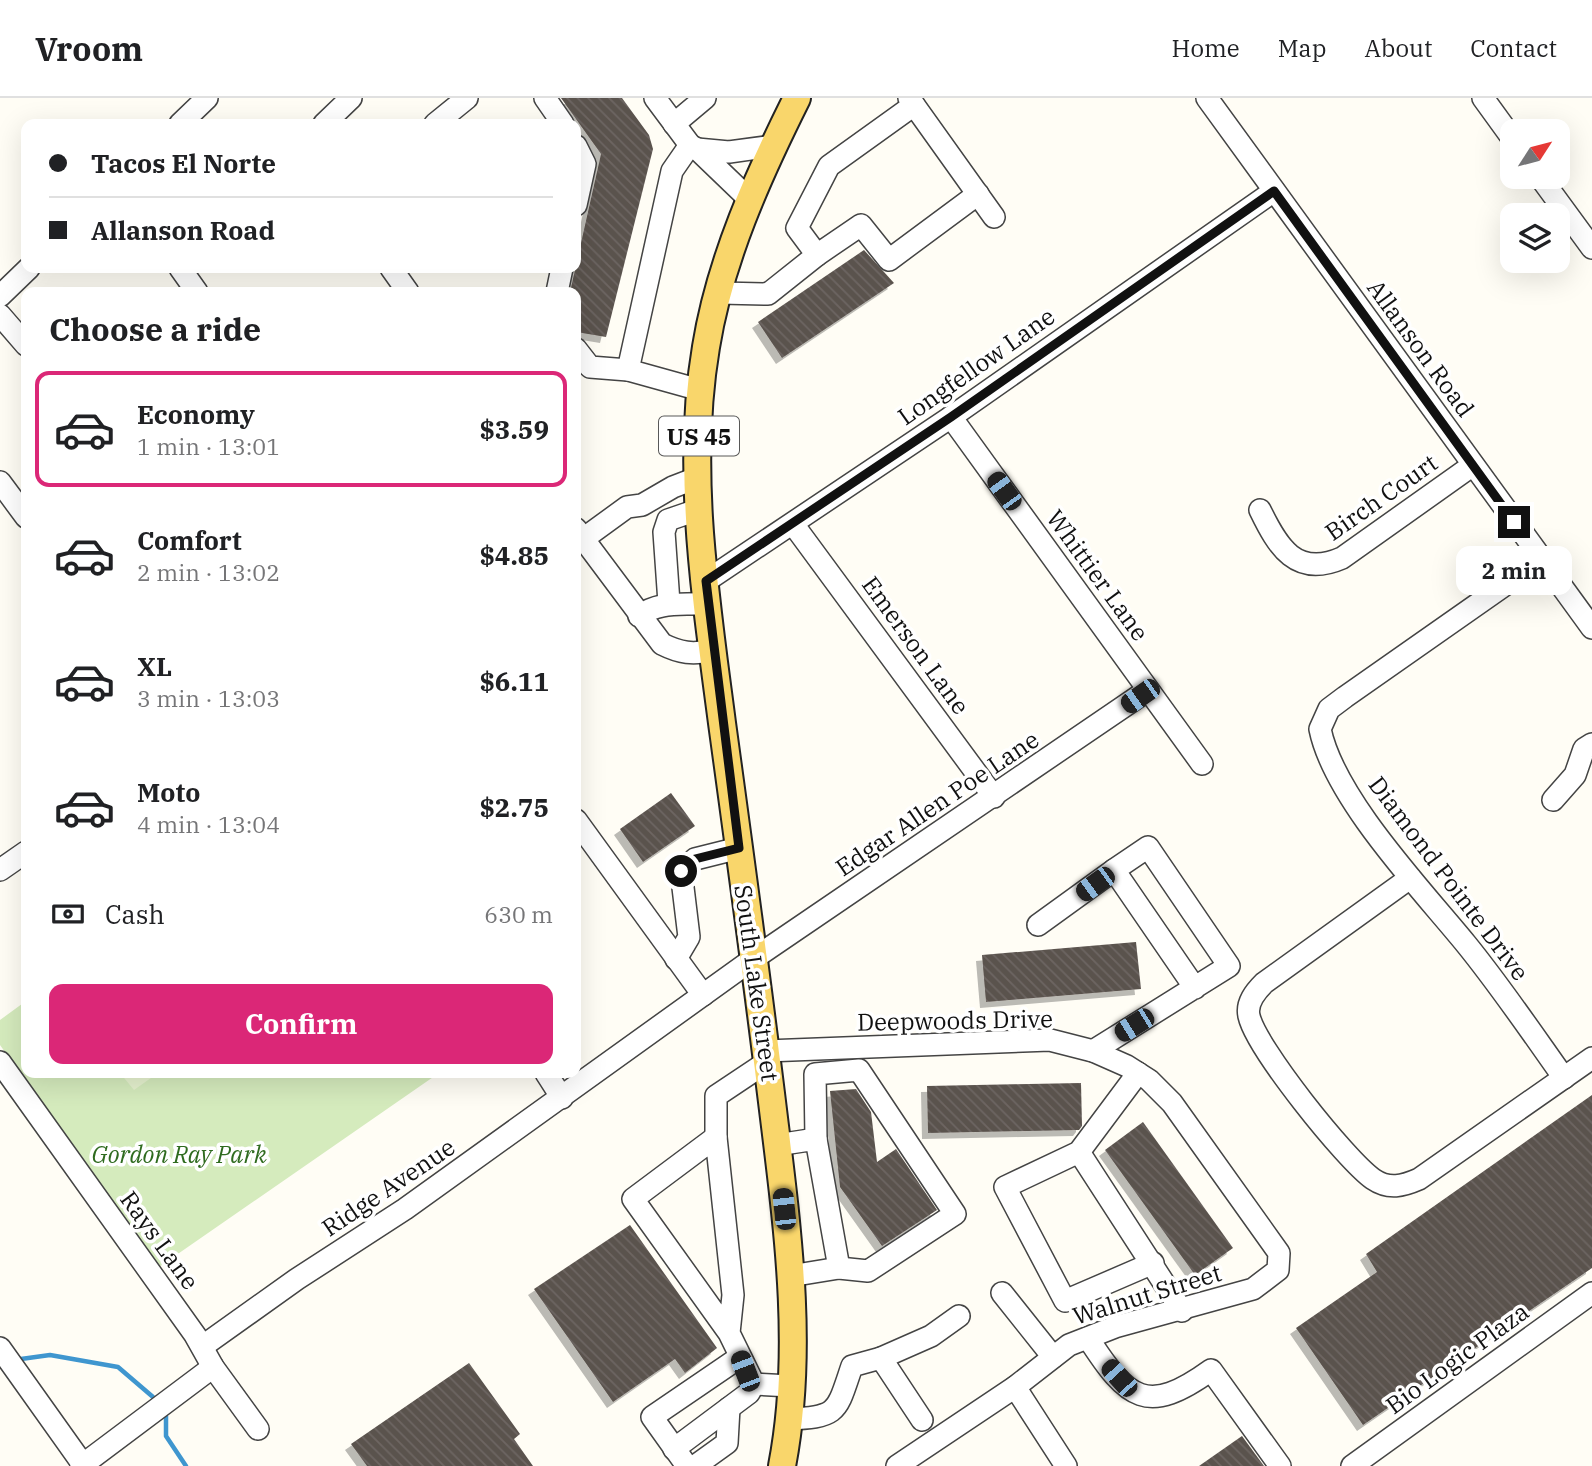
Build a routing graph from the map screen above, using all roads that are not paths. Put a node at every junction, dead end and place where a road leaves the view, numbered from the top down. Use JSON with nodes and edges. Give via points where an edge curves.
{"nodes":[{"id":1,"x":207,"y":98,"type":"edge"},
{"id":2,"x":351,"y":98,"type":"edge"},
{"id":3,"x":467,"y":98,"type":"edge"},
{"id":4,"x":545,"y":98,"type":"edge"},
{"id":5,"x":655,"y":98,"type":"edge"},
{"id":6,"x":705,"y":98,"type":"edge"},
{"id":7,"x":797,"y":98,"type":"edge"},
{"id":8,"x":1207,"y":98,"type":"edge"},
{"id":9,"x":1483,"y":98,"type":"edge"},
{"id":10,"x":911,"y":102,"type":"edge"},
{"id":11,"x":192,"y":119,"type":"edge"},
{"id":12,"x":329,"y":119,"type":"edge"},
{"id":13,"x":441,"y":119,"type":"edge"},
{"id":14,"x":560,"y":119,"type":"edge"},
{"id":15,"x":1500,"y":121,"type":"edge"},
{"id":16,"x":674,"y":124,"type":"junction"},
{"id":17,"x":773,"y":146,"type":"junction"},
{"id":18,"x":693,"y":147,"type":"junction"},
{"id":19,"x":581,"y":156,"type":"edge"},
{"id":20,"x":581,"y":182,"type":"edge"},
{"id":21,"x":1549,"y":189,"type":"edge"},
{"id":22,"x":1274,"y":191,"type":"junction"},
{"id":23,"x":978,"y":194,"type":"junction"},
{"id":24,"x":749,"y":200,"type":"junction"},
{"id":25,"x":995,"y":217,"type":"dead end"},
{"id":26,"x":1592,"y":248,"type":"edge"},
{"id":27,"x":817,"y":256,"type":"junction"},
{"id":28,"x":24,"y":273,"type":"edge"},
{"id":29,"x":720,"y":293,"type":"junction"},
{"id":30,"x":0,"y":296,"type":"edge"},
{"id":31,"x":0,"y":315,"type":"edge"},
{"id":32,"x":21,"y":339,"type":"edge"},
{"id":33,"x":581,"y":355,"type":"edge"},
{"id":34,"x":628,"y":370,"type":"junction"},
{"id":35,"x":700,"y":390,"type":"junction"},
{"id":36,"x":951,"y":417,"type":"junction"},
{"id":37,"x":1473,"y":465,"type":"junction"},
{"id":38,"x":699,"y":477,"type":"junction"},
{"id":39,"x":0,"y":482,"type":"edge"},
{"id":40,"x":700,"y":509,"type":"junction"},
{"id":41,"x":21,"y":510,"type":"edge"},
{"id":42,"x":1260,"y":510,"type":"dead end"},
{"id":43,"x":793,"y":524,"type":"junction"},
{"id":44,"x":581,"y":533,"type":"edge"},
{"id":45,"x":581,"y":537,"type":"edge"},
{"id":46,"x":1542,"y":559,"type":"junction"},
{"id":47,"x":707,"y":592,"type":"junction"},
{"id":48,"x":669,"y":603,"type":"junction"},
{"id":49,"x":639,"y":616,"type":"junction"},
{"id":50,"x":1592,"y":628,"type":"edge"},
{"id":51,"x":713,"y":650,"type":"junction"},
{"id":52,"x":1148,"y":690,"type":"junction"},
{"id":53,"x":1592,"y":744,"type":"edge"},
{"id":54,"x":1202,"y":764,"type":"dead end"},
{"id":55,"x":995,"y":797,"type":"junction"},
{"id":56,"x":1553,"y":800,"type":"dead end"},
{"id":57,"x":581,"y":827,"type":"edge"},
{"id":58,"x":739,"y":848,"type":"junction"},
{"id":59,"x":21,"y":855,"type":"edge"},
{"id":60,"x":0,"y":870,"type":"edge"},
{"id":61,"x":1114,"y":870,"type":"junction"},
{"id":62,"x":1410,"y":878,"type":"junction"},
{"id":63,"x":1038,"y":925,"type":"dead end"},
{"id":64,"x":676,"y":959,"type":"junction"},
{"id":65,"x":754,"y":959,"type":"junction"},
{"id":66,"x":1195,"y":988,"type":"junction"},
{"id":67,"x":703,"y":995,"type":"junction"},
{"id":68,"x":836,"y":1049,"type":"junction"},
{"id":69,"x":1093,"y":1051,"type":"junction"},
{"id":70,"x":767,"y":1057,"type":"junction"},
{"id":71,"x":1592,"y":1059,"type":"edge"},
{"id":72,"x":0,"y":1062,"type":"edge"},
{"id":73,"x":838,"y":1072,"type":"junction"},
{"id":74,"x":1138,"y":1073,"type":"junction"},
{"id":75,"x":548,"y":1078,"type":"edge"},
{"id":76,"x":1563,"y":1078,"type":"junction"},
{"id":77,"x":562,"y":1098,"type":"junction"},
{"id":78,"x":716,"y":1137,"type":"junction"},
{"id":79,"x":816,"y":1139,"type":"junction"},
{"id":80,"x":778,"y":1145,"type":"junction"},
{"id":81,"x":1079,"y":1152,"type":"junction"},
{"id":82,"x":1268,"y":1237,"type":"joint"},
{"id":83,"x":1153,"y":1263,"type":"junction"},
{"id":84,"x":839,"y":1268,"type":"junction"},
{"id":85,"x":790,"y":1276,"type":"junction"},
{"id":86,"x":1002,"y":1293,"type":"dead end"},
{"id":87,"x":1592,"y":1293,"type":"edge"},
{"id":88,"x":1182,"y":1311,"type":"junction"},
{"id":89,"x":960,"y":1316,"type":"dead end"},
{"id":90,"x":729,"y":1333,"type":"junction"},
{"id":91,"x":1088,"y":1338,"type":"junction"},
{"id":92,"x":203,"y":1346,"type":"junction"},
{"id":93,"x":0,"y":1348,"type":"edge"},
{"id":94,"x":740,"y":1357,"type":"junction"},
{"id":95,"x":1053,"y":1357,"type":"junction"},
{"id":96,"x":881,"y":1358,"type":"junction"},
{"id":97,"x":213,"y":1367,"type":"junction"},
{"id":98,"x":754,"y":1384,"type":"junction"},
{"id":99,"x":790,"y":1386,"type":"junction"},
{"id":100,"x":1015,"y":1387,"type":"junction"},
{"id":101,"x":729,"y":1408,"type":"junction"},
{"id":102,"x":787,"y":1419,"type":"junction"},
{"id":103,"x":922,"y":1420,"type":"dead end"},
{"id":104,"x":258,"y":1429,"type":"dead end"},
{"id":105,"x":680,"y":1457,"type":"edge"},
{"id":106,"x":83,"y":1465,"type":"edge"},
{"id":107,"x":695,"y":1466,"type":"edge"},
{"id":108,"x":782,"y":1466,"type":"edge"},
{"id":109,"x":898,"y":1466,"type":"edge"},
{"id":110,"x":1066,"y":1466,"type":"edge"},
{"id":111,"x":1280,"y":1466,"type":"edge"},
{"id":112,"x":1352,"y":1466,"type":"edge"}],
"edges":[{"from":1,"to":11,"type":"street"},
{"from":2,"to":12,"type":"street"},
{"from":3,"to":13,"type":"street"},
{"from":4,"to":14,"type":"street"},
{"from":5,"to":16,"type":"street"},
{"from":6,"to":16,"type":"street"},
{"from":7,"to":17,"type":"main road","name":"South Lake Street","number":"US 45"},
{"from":8,"to":22,"type":"street","name":"Allanson Road"},
{"from":9,"to":15,"type":"street"},
{"from":10,"to":23,"type":"street"},
{"from":10,"to":27,"type":"street","via":[[829,166],[797,228]]},
{"from":16,"to":18,"type":"street"},
{"from":17,"to":18,"type":"street","via":[[729,152]]},
{"from":17,"to":24,"type":"main road","name":"South Lake Street","number":"US 45"},
{"from":18,"to":24,"type":"street"},
{"from":18,"to":34,"type":"street","via":[[672,171]]},
{"from":19,"to":20,"type":"street","via":[[585,164]]},
{"from":21,"to":26,"type":"street"},
{"from":22,"to":36,"type":"street","name":"Longfellow Lane"},
{"from":22,"to":37,"type":"street","name":"Allanson Road"},
{"from":23,"to":25,"type":"street"},
{"from":23,"to":27,"type":"street","via":[[889,260],[861,225]]},
{"from":24,"to":29,"type":"main road","name":"South Lake Street","number":"US 45"},
{"from":27,"to":29,"type":"street","via":[[768,294]]},
{"from":28,"to":30,"type":"street"},
{"from":29,"to":35,"type":"main road","name":"South Lake Street","number":"US 45","via":[[706,343]]},
{"from":31,"to":32,"type":"street"},
{"from":33,"to":34,"type":"street","via":[[590,367]]},
{"from":34,"to":35,"type":"street"},
{"from":35,"to":38,"type":"main road","name":"South Lake Street","number":"US 45"},
{"from":36,"to":43,"type":"street","name":"Longfellow Lane"},
{"from":36,"to":52,"type":"street","name":"Whittier Lane"},
{"from":37,"to":42,"type":"street","name":"Birch Court","via":[[1330,564],[1290,557]]},
{"from":37,"to":46,"type":"street","name":"Allanson Road"},
{"from":38,"to":40,"type":"main road","name":"South Lake Street","number":"US 45"},
{"from":38,"to":44,"type":"street","via":[[642,505],[627,507]]},
{"from":39,"to":41,"type":"street"},
{"from":40,"to":47,"type":"main road","name":"South Lake Street","number":"US 45"},
{"from":40,"to":48,"type":"street","via":[[668,520],[664,532]]},
{"from":43,"to":47,"type":"street","name":"Longfellow Lane"},
{"from":43,"to":55,"type":"street","name":"Emerson Lane"},
{"from":45,"to":49,"type":"street"},
{"from":46,"to":50,"type":"street","name":"Allanson Road"},
{"from":46,"to":62,"type":"street","name":"Diamond Pointe Drive","via":[[1345,696],[1323,718],[1320,729],[1331,762]]},
{"from":47,"to":48,"type":"street","via":[[685,606]]},
{"from":47,"to":51,"type":"main road","name":"South Lake Street","number":"US 45"},
{"from":48,"to":49,"type":"street"},
{"from":49,"to":51,"type":"street","via":[[662,644],[677,652]]},
{"from":51,"to":58,"type":"main road","name":"South Lake Street","number":"US 45"},
{"from":52,"to":54,"type":"street","name":"Whittier Lane"},
{"from":52,"to":55,"type":"street","name":"Edgar Allen Poe Lane"},
{"from":53,"to":56,"type":"street","via":[[1584,749],[1575,775]]},
{"from":55,"to":65,"type":"street","name":"Edgar Allen Poe Lane"},
{"from":57,"to":64,"type":"street"},
{"from":58,"to":64,"type":"street","via":[[695,859],[681,871],[689,937]]},
{"from":58,"to":65,"type":"main road","name":"South Lake Street","number":"US 45"},
{"from":59,"to":60,"type":"street"},
{"from":61,"to":63,"type":"street"},
{"from":61,"to":66,"type":"street"},
{"from":61,"to":66,"type":"street","via":[[1148,847],[1229,965]]},
{"from":62,"to":76,"type":"street","name":"Diamond Pointe Drive","via":[[1494,981]]},
{"from":62,"to":76,"type":"street","via":[[1264,984],[1249,1004],[1257,1035],[1307,1106],[1373,1180],[1392,1187],[1407,1184],[1471,1144]]},
{"from":64,"to":67,"type":"street"},
{"from":65,"to":67,"type":"street","name":"Ridge Avenue"},
{"from":65,"to":70,"type":"main road","name":"South Lake Street","number":"US 45"},
{"from":66,"to":69,"type":"street"},
{"from":67,"to":77,"type":"street","name":"Ridge Avenue"},
{"from":68,"to":69,"type":"street","name":"Deepwoods Drive","via":[[1050,1040]]},
{"from":68,"to":70,"type":"street","name":"Deepwoods Drive"},
{"from":68,"to":73,"type":"street"},
{"from":69,"to":74,"type":"street","name":"Deepwoods Drive"},
{"from":70,"to":78,"type":"street","via":[[716,1096]]},
{"from":70,"to":80,"type":"main road","name":"South Lake Street","number":"US 45"},
{"from":71,"to":76,"type":"street"},
{"from":72,"to":92,"type":"street","name":"Rays Lane"},
{"from":73,"to":79,"type":"street","via":[[815,1074]]},
{"from":73,"to":84,"type":"street","via":[[859,1070],[955,1214],[868,1271]]},
{"from":74,"to":81,"type":"street"},
{"from":74,"to":82,"type":"street","name":"Deepwoods Drive","via":[[1172,1103]]},
{"from":75,"to":77,"type":"street"},
{"from":77,"to":92,"type":"street","name":"Ridge Avenue"},
{"from":78,"to":90,"type":"street","via":[[733,1295]]},
{"from":78,"to":90,"type":"street","via":[[633,1199]]},
{"from":79,"to":80,"type":"street"},
{"from":79,"to":84,"type":"street"},
{"from":80,"to":85,"type":"main road","name":"South Lake Street","number":"US 45"},
{"from":81,"to":83,"type":"street"},
{"from":81,"to":83,"type":"street","via":[[1005,1187],[1065,1301]]},
{"from":82,"to":88,"type":"street","name":"Walnut Street","via":[[1279,1253],[1280,1265],[1270,1280]]},
{"from":83,"to":88,"type":"street"},
{"from":84,"to":85,"type":"street"},
{"from":85,"to":99,"type":"main road","name":"South Lake Street","number":"US 45"},
{"from":86,"to":95,"type":"street"},
{"from":87,"to":112,"type":"street","name":"Bio Logic Plaza"},
{"from":88,"to":91,"type":"street","name":"Walnut Street"},
{"from":89,"to":96,"type":"street","via":[[931,1336]]},
{"from":90,"to":94,"type":"street"},
{"from":91,"to":95,"type":"street","name":"Walnut Street"},
{"from":91,"to":111,"type":"street","via":[[1130,1391],[1156,1399],[1182,1391],[1211,1370]]},
{"from":92,"to":97,"type":"street"},
{"from":93,"to":106,"type":"street"},
{"from":94,"to":98,"type":"street"},
{"from":94,"to":105,"type":"street","via":[[653,1417]]},
{"from":95,"to":100,"type":"street","name":"Walnut Street"},
{"from":96,"to":102,"type":"street","via":[[852,1366],[838,1405],[824,1417]]},
{"from":96,"to":103,"type":"street"},
{"from":97,"to":104,"type":"street"},
{"from":97,"to":106,"type":"street"},
{"from":98,"to":99,"type":"street"},
{"from":98,"to":101,"type":"street","via":[[749,1394]]},
{"from":99,"to":102,"type":"main road","name":"South Lake Street","number":"US 45"},
{"from":100,"to":109,"type":"street","name":"Walnut Street"},
{"from":100,"to":110,"type":"street"},
{"from":101,"to":105,"type":"street"},
{"from":101,"to":107,"type":"street","via":[[727,1443]]},
{"from":102,"to":108,"type":"main road","name":"South Lake Street","number":"US 45"}]}
